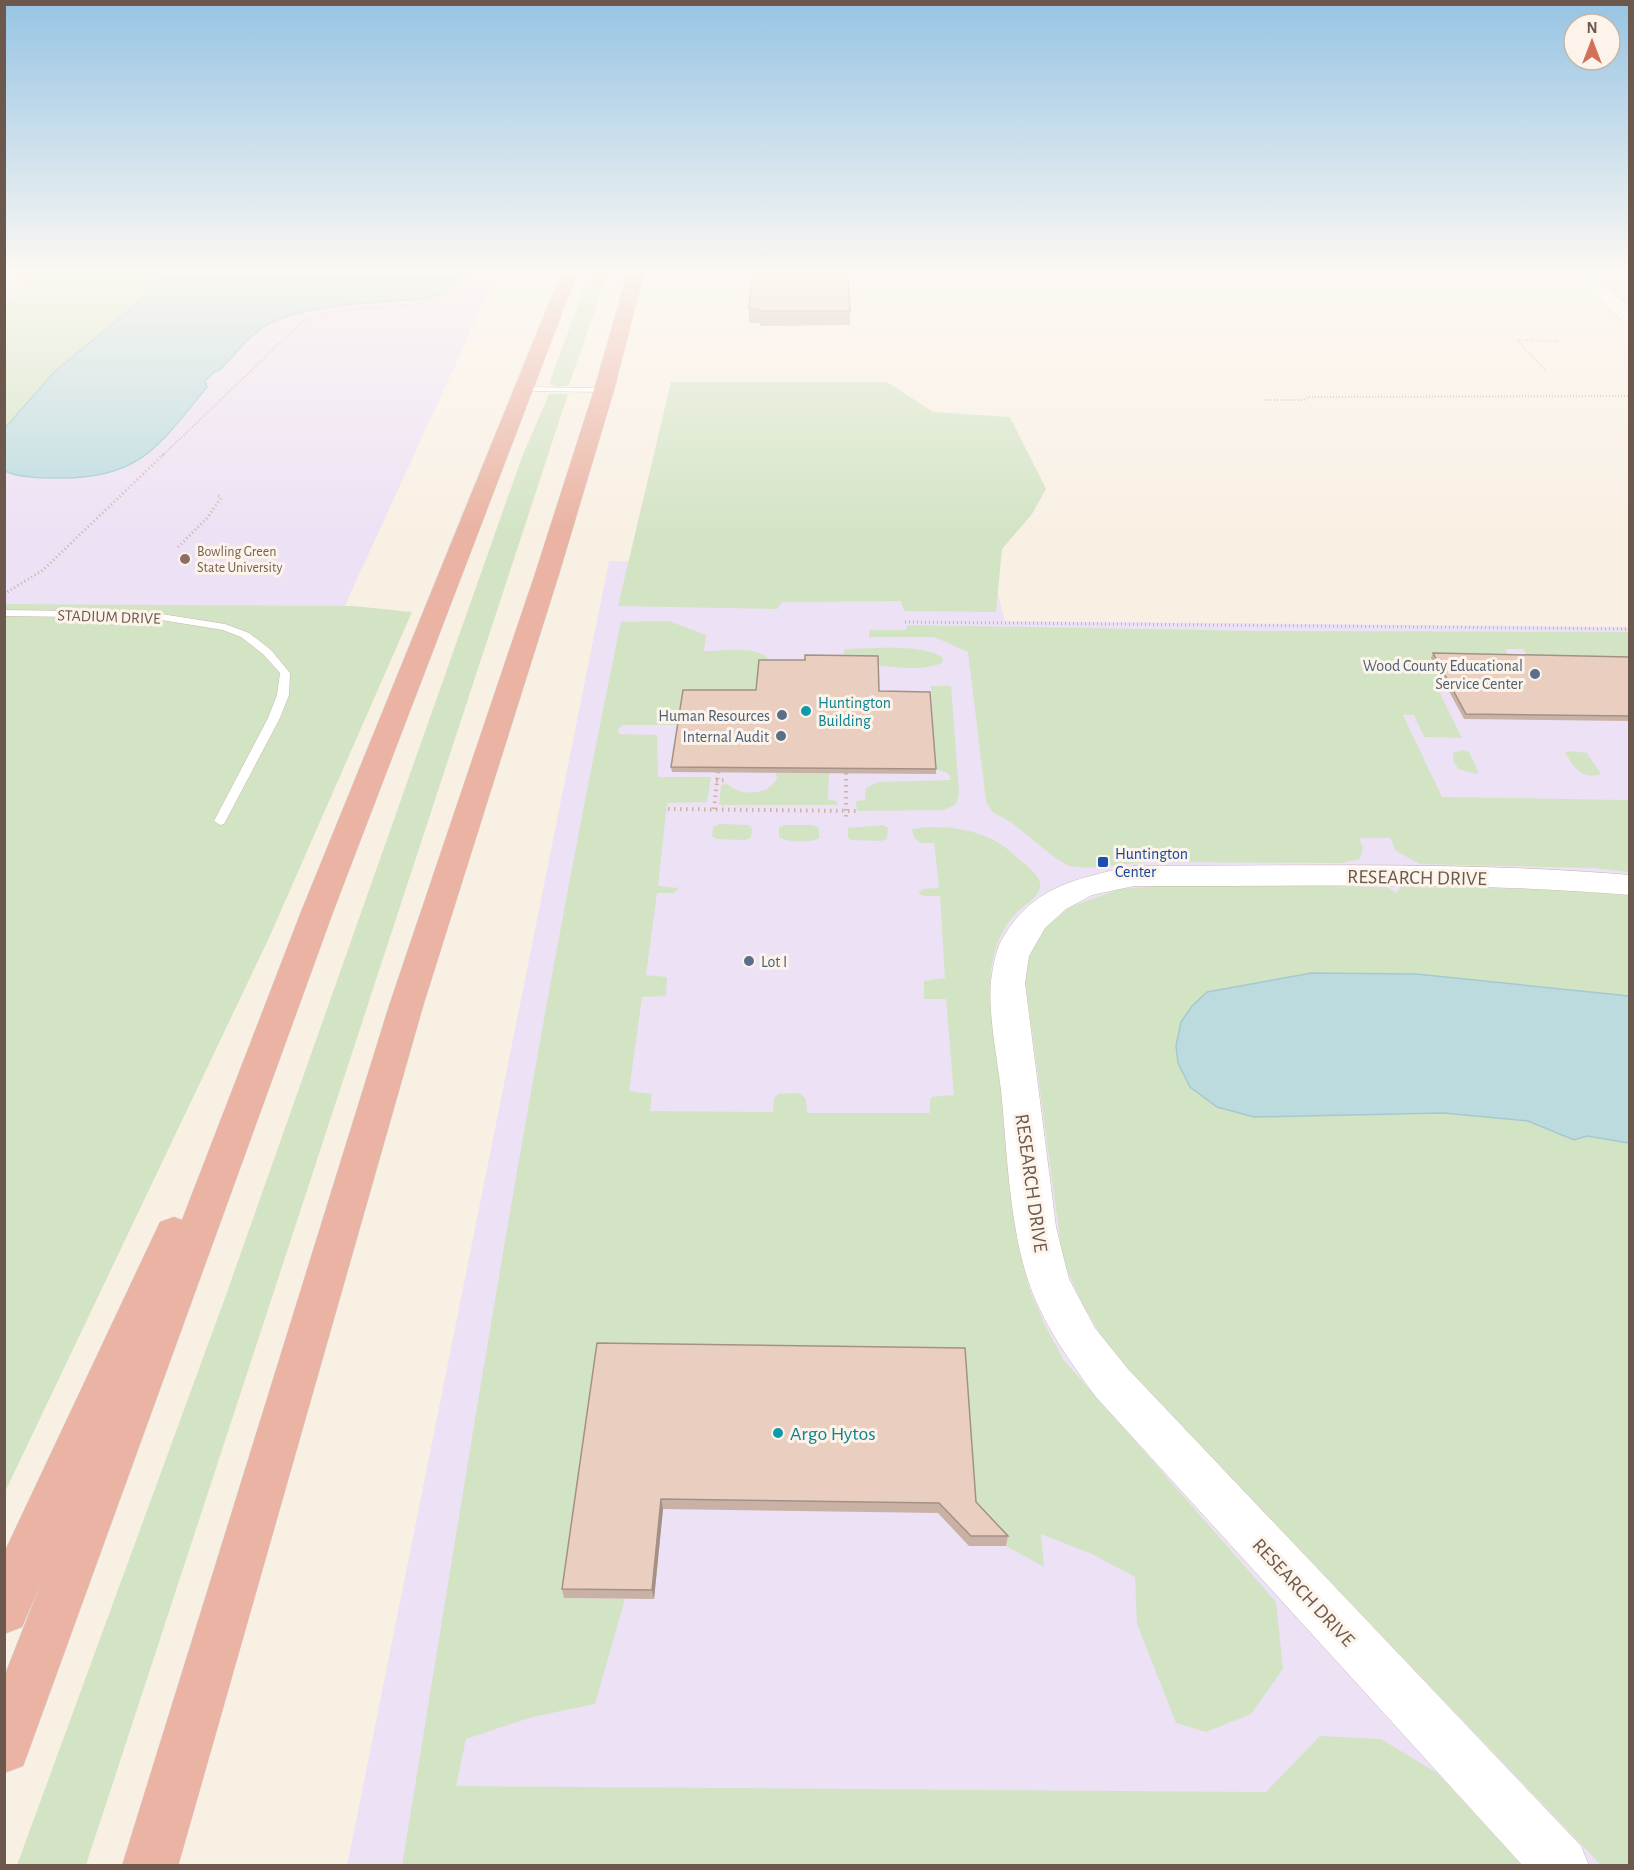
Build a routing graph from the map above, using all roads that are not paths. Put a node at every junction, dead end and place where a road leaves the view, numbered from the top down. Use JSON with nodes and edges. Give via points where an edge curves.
{"nodes":[{"id":1,"x":537,"y":356,"type":"edge"},
{"id":2,"x":613,"y":356,"type":"edge"},
{"id":3,"x":524,"y":389,"type":"junction"},
{"id":4,"x":604,"y":390,"type":"junction"},
{"id":5,"x":4,"y":613,"type":"edge"},
{"id":6,"x":220,"y":821,"type":"dead end"},
{"id":7,"x":1629,"y":885,"type":"edge"},
{"id":8,"x":317,"y":912,"type":"junction"},
{"id":9,"x":4,"y":1608,"type":"edge"},
{"id":10,"x":4,"y":1747,"type":"edge"},
{"id":11,"x":150,"y":1866,"type":"edge"},
{"id":12,"x":1561,"y":1866,"type":"edge"}],
"edges":[{"from":1,"to":3,"type":"highway"},
{"from":2,"to":4,"type":"highway"},
{"from":3,"to":4,"type":"lane"},
{"from":3,"to":8,"type":"highway"},
{"from":4,"to":11,"type":"highway","via":[[406,1006]]},
{"from":5,"to":6,"type":"lane","name":"STADIUM DRIVE","via":[[149,615],[225,627],[245,635],[267,652],[285,673],[284,695]]},
{"from":7,"to":12,"type":"street","name":"RESEARCH DRIVE","via":[[1492,877],[1134,876],[1083,887],[1043,910],[1017,943],[1008,983],[1036,1227],[1048,1279],[1080,1341],[1112,1383],[1230,1512]]},
{"from":8,"to":9,"type":"highway","via":[[103,1396]]},
{"from":8,"to":10,"type":"highway"}]}
